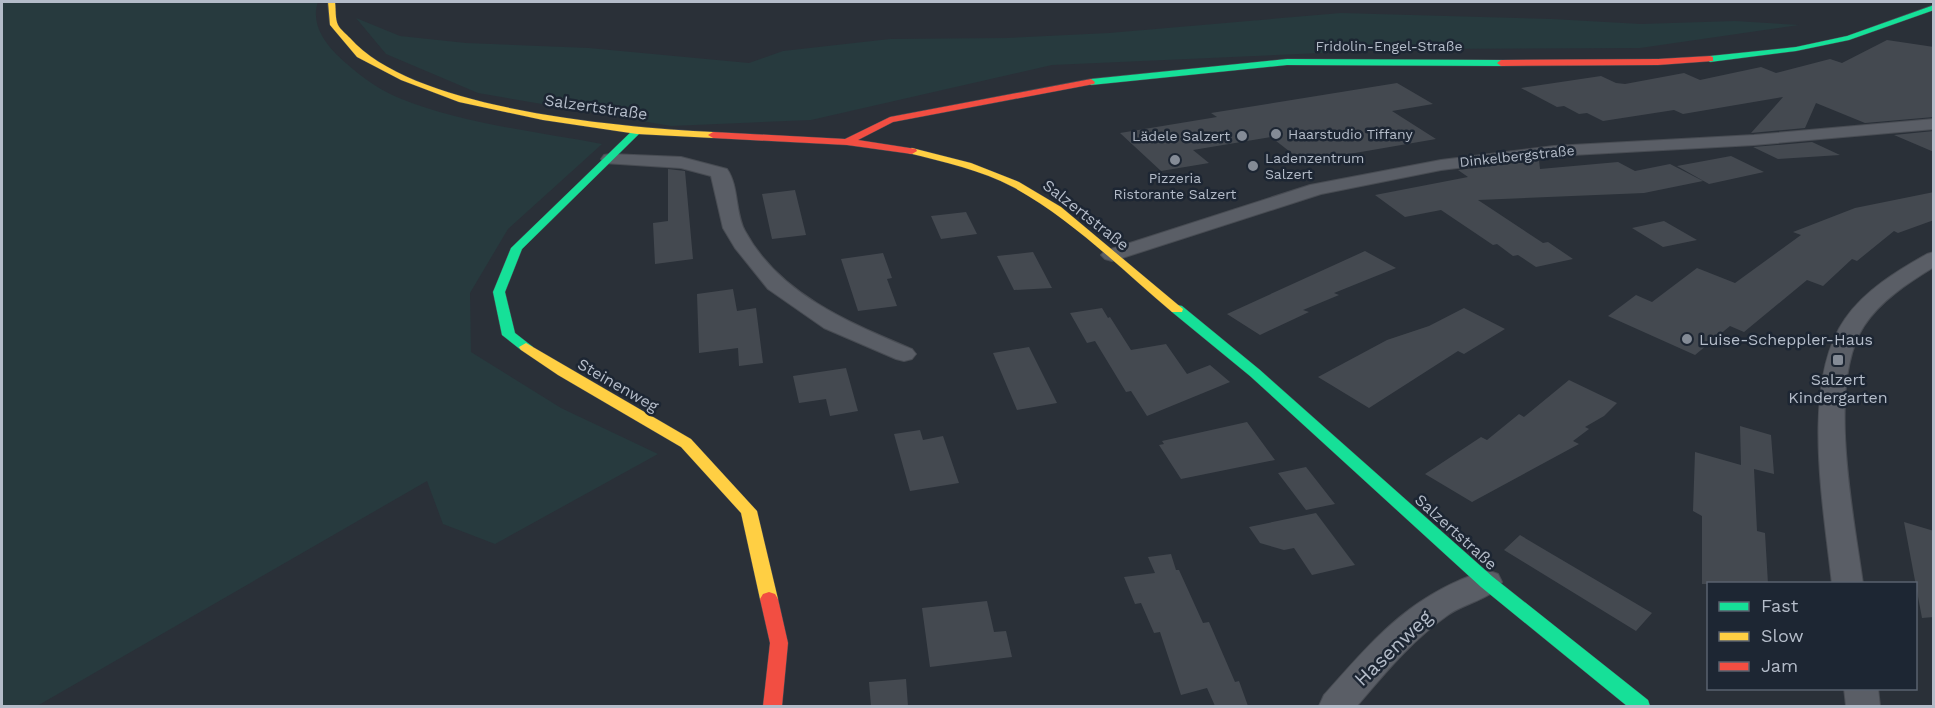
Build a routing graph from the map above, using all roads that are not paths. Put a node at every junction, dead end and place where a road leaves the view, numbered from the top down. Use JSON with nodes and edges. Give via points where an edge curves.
{"nodes":[{"id":1,"x":331,"y":2,"type":"edge"},
{"id":2,"x":1934,"y":7,"type":"edge"},
{"id":3,"x":1934,"y":124,"type":"edge"},
{"id":4,"x":637,"y":131,"type":"junction"},
{"id":5,"x":847,"y":142,"type":"junction"},
{"id":6,"x":610,"y":159,"type":"junction"},
{"id":7,"x":1112,"y":255,"type":"junction"},
{"id":8,"x":1934,"y":258,"type":"edge"},
{"id":9,"x":904,"y":354,"type":"dead end"},
{"id":10,"x":1487,"y":582,"type":"junction"},
{"id":11,"x":1848,"y":582,"type":"edge"},
{"id":12,"x":1861,"y":690,"type":"edge"},
{"id":13,"x":773,"y":706,"type":"edge"},
{"id":14,"x":1336,"y":706,"type":"edge"},
{"id":15,"x":1641,"y":706,"type":"edge"},
{"id":16,"x":1863,"y":706,"type":"edge"}],
"edges":[{"from":1,"to":4,"type":"street","name":"Salzertstraße","via":[[334,25],[360,55],[404,78],[462,100]]},
{"from":2,"to":5,"type":"street","name":"Fridolin-Engel-Straße","via":[[1849,38],[1736,57],[1574,63],[1287,62],[1104,80],[890,120]]},
{"from":3,"to":7,"type":"street","name":"Dinkelbergstraße","via":[[1554,151],[1441,165],[1317,189]]},
{"from":4,"to":5,"type":"street","name":"Salzertstraße"},
{"from":4,"to":6,"type":"street","name":"Steinenweg"},
{"from":5,"to":7,"type":"street","name":"Salzertstraße","via":[[918,152],[999,176],[1057,209]]},
{"from":6,"to":9,"type":"street","via":[[688,164],[720,173],[733,228],[776,284],[832,322]]},
{"from":6,"to":13,"type":"street","name":"Steinenweg","via":[[517,248],[499,292],[509,335],[563,372],[686,443],[749,511],[779,643]]},
{"from":7,"to":10,"type":"street","name":"Salzertstraße","via":[[1255,373]]},
{"from":8,"to":11,"type":"street","via":[[1883,291],[1849,332],[1838,360],[1833,392],[1835,461]]},
{"from":10,"to":14,"type":"street","name":"Hasenweg","via":[[1420,617]]},
{"from":10,"to":15,"type":"street","name":"Salzertstraße"},
{"from":12,"to":16,"type":"street"}]}
